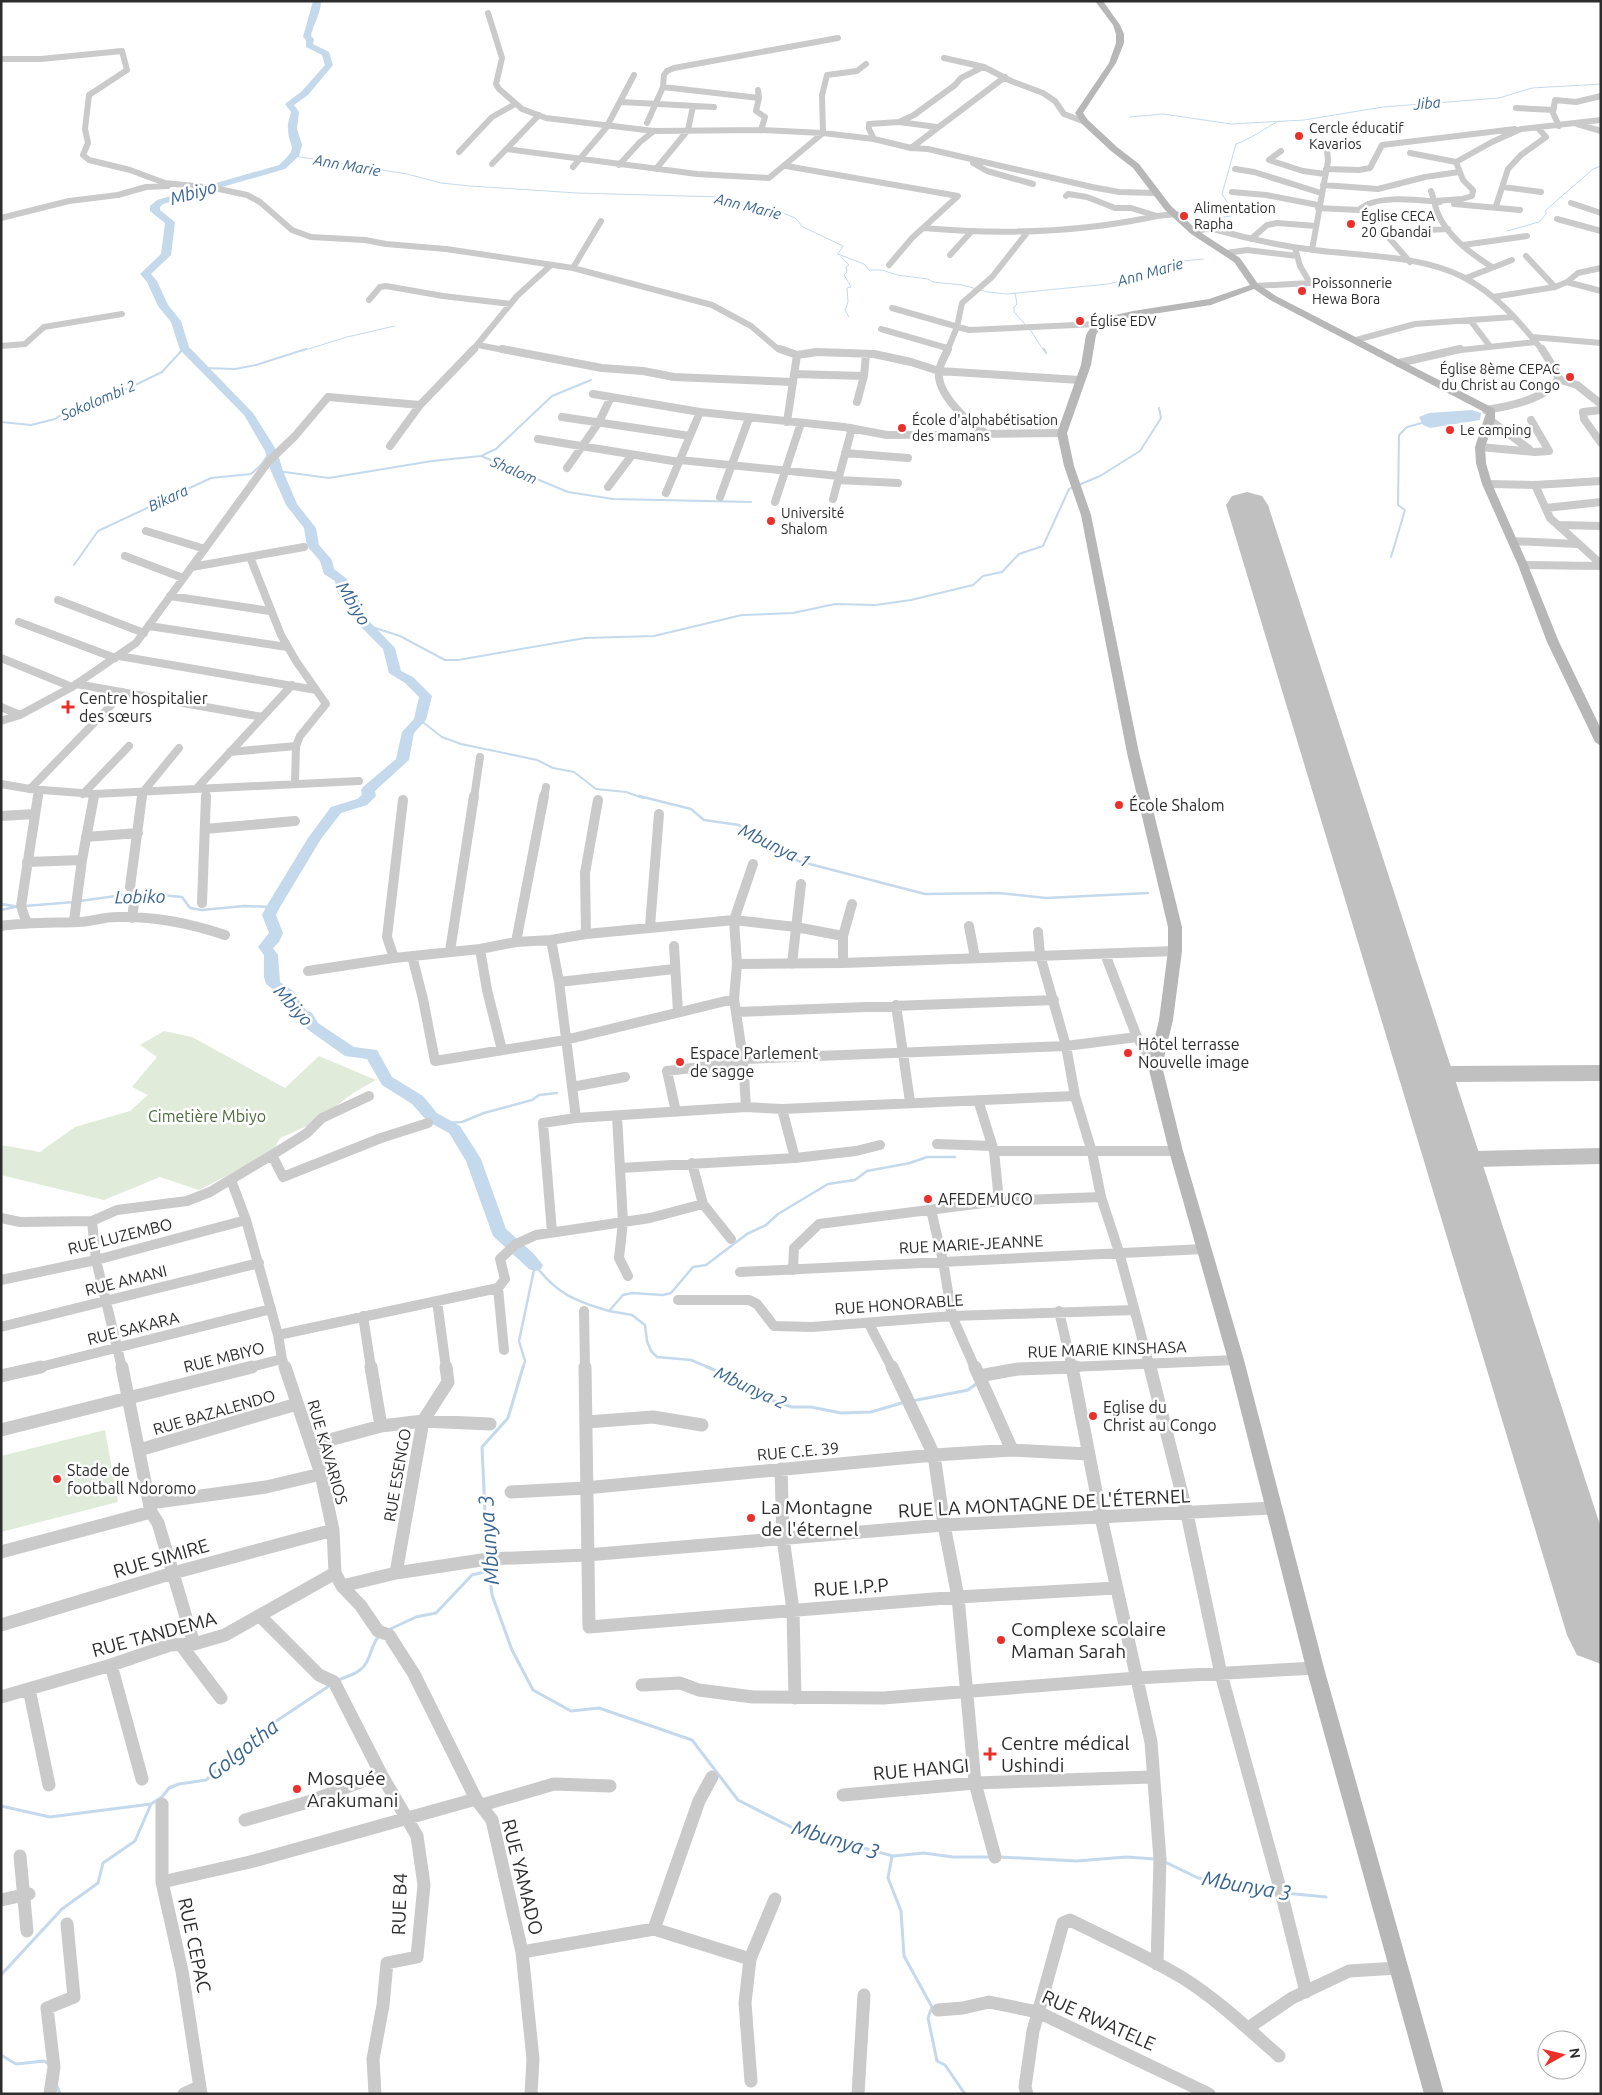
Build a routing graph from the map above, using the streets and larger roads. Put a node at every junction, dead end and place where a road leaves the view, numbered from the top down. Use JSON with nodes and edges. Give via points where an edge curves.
{"nodes":[{"id":1,"x":1099,"y":1,"type":"edge"},
{"id":2,"x":488,"y":13,"type":"dead end"},
{"id":3,"x":838,"y":38,"type":"dead end"},
{"id":4,"x":944,"y":58,"type":"dead end"},
{"id":5,"x":1,"y":59,"type":"edge"},
{"id":6,"x":866,"y":64,"type":"dead end"},
{"id":7,"x":983,"y":67,"type":"junction"},
{"id":8,"x":634,"y":75,"type":"dead end"},
{"id":9,"x":1005,"y":78,"type":"junction"},
{"id":10,"x":663,"y":87,"type":"junction"},
{"id":11,"x":758,"y":90,"type":"dead end"},
{"id":12,"x":1601,"y":96,"type":"edge"},
{"id":13,"x":759,"y":98,"type":"junction"},
{"id":14,"x":621,"y":102,"type":"junction"},
{"id":15,"x":516,"y":104,"type":"junction"},
{"id":16,"x":654,"y":104,"type":"junction"},
{"id":17,"x":693,"y":106,"type":"junction"},
{"id":18,"x":714,"y":107,"type":"dead end"},
{"id":19,"x":1516,"y":108,"type":"dead end"},
{"id":20,"x":1553,"y":110,"type":"junction"},
{"id":21,"x":539,"y":115,"type":"junction"},
{"id":22,"x":1601,"y":120,"type":"edge"},
{"id":23,"x":899,"y":122,"type":"junction"},
{"id":24,"x":1085,"y":122,"type":"junction"},
{"id":25,"x":646,"y":123,"type":"dead end"},
{"id":26,"x":1571,"y":123,"type":"junction"},
{"id":27,"x":608,"y":126,"type":"junction"},
{"id":28,"x":1558,"y":126,"type":"junction"},
{"id":29,"x":937,"y":127,"type":"junction"},
{"id":30,"x":1538,"y":128,"type":"junction"},
{"id":31,"x":1522,"y":129,"type":"junction"},
{"id":32,"x":688,"y":130,"type":"junction"},
{"id":33,"x":761,"y":130,"type":"junction"},
{"id":34,"x":654,"y":131,"type":"junction"},
{"id":35,"x":1601,"y":131,"type":"edge"},
{"id":36,"x":823,"y":133,"type":"junction"},
{"id":37,"x":874,"y":139,"type":"junction"},
{"id":38,"x":911,"y":148,"type":"junction"},
{"id":39,"x":506,"y":149,"type":"junction"},
{"id":40,"x":1326,"y":149,"type":"dead end"},
{"id":41,"x":1281,"y":151,"type":"dead end"},
{"id":42,"x":459,"y":152,"type":"dead end"},
{"id":43,"x":1410,"y":153,"type":"dead end"},
{"id":44,"x":958,"y":156,"type":"junction"},
{"id":45,"x":580,"y":159,"type":"junction"},
{"id":46,"x":1456,"y":162,"type":"junction"},
{"id":47,"x":492,"y":164,"type":"dead end"},
{"id":48,"x":619,"y":164,"type":"junction"},
{"id":49,"x":572,"y":166,"type":"dead end"},
{"id":50,"x":786,"y":166,"type":"junction"},
{"id":51,"x":656,"y":169,"type":"junction"},
{"id":52,"x":1235,"y":169,"type":"dead end"},
{"id":53,"x":1326,"y":171,"type":"junction"},
{"id":54,"x":1459,"y":172,"type":"junction"},
{"id":55,"x":1034,"y":184,"type":"dead end"},
{"id":56,"x":176,"y":185,"type":"junction"},
{"id":57,"x":1323,"y":185,"type":"junction"},
{"id":58,"x":1503,"y":187,"type":"junction"},
{"id":59,"x":1232,"y":192,"type":"dead end"},
{"id":60,"x":1431,"y":192,"type":"dead end"},
{"id":61,"x":1541,"y":192,"type":"dead end"},
{"id":62,"x":1155,"y":193,"type":"junction"},
{"id":63,"x":1321,"y":193,"type":"junction"},
{"id":64,"x":1066,"y":196,"type":"dead end"},
{"id":65,"x":1435,"y":201,"type":"junction"},
{"id":66,"x":1571,"y":203,"type":"dead end"},
{"id":67,"x":1318,"y":206,"type":"junction"},
{"id":68,"x":1496,"y":206,"type":"junction"},
{"id":69,"x":32,"y":210,"type":"junction"},
{"id":70,"x":1520,"y":210,"type":"dead end"},
{"id":71,"x":1,"y":211,"type":"edge"},
{"id":72,"x":1601,"y":213,"type":"edge"},
{"id":73,"x":1176,"y":214,"type":"junction"},
{"id":74,"x":1158,"y":216,"type":"junction"},
{"id":75,"x":1,"y":218,"type":"edge"},
{"id":76,"x":1557,"y":219,"type":"dead end"},
{"id":77,"x":601,"y":221,"type":"dead end"},
{"id":78,"x":1316,"y":226,"type":"junction"},
{"id":79,"x":923,"y":228,"type":"junction"},
{"id":80,"x":1448,"y":229,"type":"junction"},
{"id":81,"x":1601,"y":231,"type":"edge"},
{"id":82,"x":971,"y":232,"type":"junction"},
{"id":83,"x":1194,"y":232,"type":"junction"},
{"id":84,"x":1026,"y":234,"type":"junction"},
{"id":85,"x":1527,"y":236,"type":"dead end"},
{"id":86,"x":1251,"y":239,"type":"junction"},
{"id":87,"x":1464,"y":245,"type":"junction"},
{"id":88,"x":1295,"y":248,"type":"junction"},
{"id":89,"x":1312,"y":250,"type":"junction"},
{"id":90,"x":1227,"y":254,"type":"junction"},
{"id":91,"x":950,"y":255,"type":"dead end"},
{"id":92,"x":1297,"y":256,"type":"junction"},
{"id":93,"x":1526,"y":256,"type":"dead end"},
{"id":94,"x":1512,"y":260,"type":"dead end"},
{"id":95,"x":1410,"y":262,"type":"junction"},
{"id":96,"x":551,"y":265,"type":"junction"},
{"id":97,"x":889,"y":265,"type":"dead end"},
{"id":98,"x":1492,"y":267,"type":"junction"},
{"id":99,"x":573,"y":268,"type":"junction"},
{"id":100,"x":1601,"y":268,"type":"edge"},
{"id":101,"x":1466,"y":278,"type":"junction"},
{"id":102,"x":1568,"y":282,"type":"junction"},
{"id":103,"x":1255,"y":286,"type":"junction"},
{"id":104,"x":1555,"y":287,"type":"junction"},
{"id":105,"x":1601,"y":291,"type":"edge"},
{"id":106,"x":1493,"y":297,"type":"junction"},
{"id":107,"x":369,"y":300,"type":"dead end"},
{"id":108,"x":511,"y":304,"type":"junction"},
{"id":109,"x":892,"y":308,"type":"dead end"},
{"id":110,"x":122,"y":314,"type":"dead end"},
{"id":111,"x":1513,"y":317,"type":"junction"},
{"id":112,"x":1470,"y":320,"type":"junction"},
{"id":113,"x":1098,"y":324,"type":"junction"},
{"id":114,"x":957,"y":327,"type":"junction"},
{"id":115,"x":881,"y":329,"type":"dead end"},
{"id":116,"x":1356,"y":340,"type":"junction"},
{"id":117,"x":1534,"y":340,"type":"junction"},
{"id":118,"x":1601,"y":342,"type":"edge"},
{"id":119,"x":478,"y":345,"type":"junction"},
{"id":120,"x":1489,"y":345,"type":"junction"},
{"id":121,"x":1,"y":346,"type":"edge"},
{"id":122,"x":947,"y":348,"type":"junction"},
{"id":123,"x":866,"y":354,"type":"junction"},
{"id":124,"x":797,"y":355,"type":"junction"},
{"id":125,"x":1399,"y":362,"type":"junction"},
{"id":126,"x":939,"y":371,"type":"junction"},
{"id":127,"x":864,"y":376,"type":"junction"},
{"id":128,"x":794,"y":378,"type":"junction"},
{"id":129,"x":1558,"y":379,"type":"junction"},
{"id":130,"x":1080,"y":380,"type":"junction"},
{"id":131,"x":593,"y":394,"type":"dead end"},
{"id":132,"x":611,"y":397,"type":"junction"},
{"id":133,"x":858,"y":402,"type":"dead end"},
{"id":134,"x":420,"y":404,"type":"junction"},
{"id":135,"x":1601,"y":404,"type":"edge"},
{"id":136,"x":1601,"y":410,"type":"edge"},
{"id":137,"x":700,"y":412,"type":"junction"},
{"id":138,"x":1488,"y":415,"type":"junction"},
{"id":139,"x":562,"y":416,"type":"dead end"},
{"id":140,"x":749,"y":418,"type":"junction"},
{"id":141,"x":1532,"y":420,"type":"dead end"},
{"id":142,"x":599,"y":422,"type":"junction"},
{"id":143,"x":787,"y":422,"type":"junction"},
{"id":144,"x":801,"y":423,"type":"junction"},
{"id":145,"x":852,"y":428,"type":"junction"},
{"id":146,"x":1062,"y":432,"type":"junction"},
{"id":147,"x":987,"y":434,"type":"junction"},
{"id":148,"x":690,"y":436,"type":"junction"},
{"id":149,"x":538,"y":439,"type":"dead end"},
{"id":150,"x":1601,"y":443,"type":"edge"},
{"id":151,"x":390,"y":446,"type":"dead end"},
{"id":152,"x":583,"y":447,"type":"junction"},
{"id":153,"x":1480,"y":447,"type":"junction"},
{"id":154,"x":1535,"y":452,"type":"junction"},
{"id":155,"x":845,"y":453,"type":"junction"},
{"id":156,"x":632,"y":455,"type":"junction"},
{"id":157,"x":908,"y":458,"type":"dead end"},
{"id":158,"x":680,"y":461,"type":"junction"},
{"id":159,"x":731,"y":466,"type":"junction"},
{"id":160,"x":567,"y":468,"type":"dead end"},
{"id":161,"x":785,"y":472,"type":"junction"},
{"id":162,"x":839,"y":478,"type":"junction"},
{"id":163,"x":1601,"y":480,"type":"edge"},
{"id":164,"x":898,"y":483,"type":"dead end"},
{"id":165,"x":1487,"y":484,"type":"junction"},
{"id":166,"x":1535,"y":485,"type":"junction"},
{"id":167,"x":608,"y":487,"type":"dead end"},
{"id":168,"x":666,"y":493,"type":"dead end"},
{"id":169,"x":720,"y":497,"type":"dead end"},
{"id":170,"x":833,"y":499,"type":"dead end"},
{"id":171,"x":775,"y":502,"type":"dead end"},
{"id":172,"x":1601,"y":502,"type":"edge"},
{"id":173,"x":1546,"y":508,"type":"junction"},
{"id":174,"x":1558,"y":525,"type":"junction"},
{"id":175,"x":1601,"y":526,"type":"edge"},
{"id":176,"x":146,"y":531,"type":"dead end"},
{"id":177,"x":1512,"y":542,"type":"junction"},
{"id":178,"x":1578,"y":544,"type":"junction"},
{"id":179,"x":304,"y":546,"type":"dead end"},
{"id":180,"x":205,"y":549,"type":"junction"},
{"id":181,"x":125,"y":556,"type":"dead end"},
{"id":182,"x":250,"y":557,"type":"junction"},
{"id":183,"x":1601,"y":564,"type":"edge"},
{"id":184,"x":1523,"y":565,"type":"junction"},
{"id":185,"x":192,"y":567,"type":"junction"},
{"id":186,"x":183,"y":578,"type":"junction"},
{"id":187,"x":170,"y":596,"type":"junction"},
{"id":188,"x":58,"y":600,"type":"dead end"},
{"id":189,"x":270,"y":610,"type":"junction"},
{"id":190,"x":19,"y":622,"type":"dead end"},
{"id":191,"x":146,"y":629,"type":"junction"},
{"id":192,"x":287,"y":647,"type":"junction"},
{"id":193,"x":117,"y":657,"type":"junction"},
{"id":194,"x":1,"y":658,"type":"edge"},
{"id":195,"x":292,"y":685,"type":"junction"},
{"id":196,"x":74,"y":686,"type":"junction"},
{"id":197,"x":316,"y":690,"type":"junction"},
{"id":198,"x":122,"y":694,"type":"junction"},
{"id":199,"x":1,"y":707,"type":"edge"},
{"id":200,"x":20,"y":715,"type":"junction"},
{"id":201,"x":262,"y":717,"type":"junction"},
{"id":202,"x":1,"y":721,"type":"edge"},
{"id":203,"x":1596,"y":725,"type":"edge"},
{"id":204,"x":1601,"y":742,"type":"edge"},
{"id":205,"x":129,"y":746,"type":"dead end"},
{"id":206,"x":296,"y":746,"type":"junction"},
{"id":207,"x":179,"y":748,"type":"dead end"},
{"id":208,"x":230,"y":752,"type":"junction"},
{"id":209,"x":480,"y":757,"type":"dead end"},
{"id":210,"x":359,"y":781,"type":"dead end"},
{"id":211,"x":295,"y":783,"type":"junction"},
{"id":212,"x":1,"y":784,"type":"edge"},
{"id":213,"x":546,"y":787,"type":"dead end"},
{"id":214,"x":35,"y":789,"type":"junction"},
{"id":215,"x":202,"y":789,"type":"junction"},
{"id":216,"x":142,"y":792,"type":"junction"},
{"id":217,"x":83,"y":794,"type":"junction"},
{"id":218,"x":94,"y":794,"type":"junction"},
{"id":219,"x":403,"y":800,"type":"dead end"},
{"id":220,"x":598,"y":800,"type":"dead end"},
{"id":221,"x":35,"y":814,"type":"junction"},
{"id":222,"x":660,"y":814,"type":"dead end"},
{"id":223,"x":1,"y":816,"type":"edge"},
{"id":224,"x":295,"y":821,"type":"dead end"},
{"id":225,"x":205,"y":829,"type":"junction"},
{"id":226,"x":138,"y":833,"type":"junction"},
{"id":227,"x":86,"y":837,"type":"junction"},
{"id":228,"x":82,"y":860,"type":"junction"},
{"id":229,"x":27,"y":862,"type":"junction"},
{"id":230,"x":753,"y":864,"type":"dead end"},
{"id":231,"x":801,"y":884,"type":"dead end"},
{"id":232,"x":130,"y":887,"type":"dead end"},
{"id":233,"x":135,"y":896,"type":"dead end"},
{"id":234,"x":202,"y":903,"type":"dead end"},
{"id":235,"x":852,"y":904,"type":"dead end"},
{"id":236,"x":132,"y":918,"type":"junction"},
{"id":237,"x":734,"y":920,"type":"junction"},
{"id":238,"x":26,"y":921,"type":"junction"},
{"id":239,"x":74,"y":922,"type":"junction"},
{"id":240,"x":1,"y":926,"type":"edge"},
{"id":241,"x":650,"y":926,"type":"junction"},
{"id":242,"x":969,"y":926,"type":"dead end"},
{"id":243,"x":796,"y":927,"type":"junction"},
{"id":244,"x":1038,"y":932,"type":"dead end"},
{"id":245,"x":586,"y":934,"type":"junction"},
{"id":246,"x":225,"y":935,"type":"dead end"},
{"id":247,"x":843,"y":936,"type":"junction"},
{"id":248,"x":551,"y":940,"type":"junction"},
{"id":249,"x":516,"y":942,"type":"junction"},
{"id":250,"x":674,"y":946,"type":"dead end"},
{"id":251,"x":480,"y":950,"type":"junction"},
{"id":252,"x":1175,"y":951,"type":"junction"},
{"id":253,"x":450,"y":952,"type":"junction"},
{"id":254,"x":1105,"y":954,"type":"junction"},
{"id":255,"x":1040,"y":955,"type":"junction"},
{"id":256,"x":412,"y":956,"type":"junction"},
{"id":257,"x":394,"y":958,"type":"junction"},
{"id":258,"x":974,"y":958,"type":"junction"},
{"id":259,"x":843,"y":962,"type":"junction"},
{"id":260,"x":737,"y":964,"type":"junction"},
{"id":261,"x":792,"y":964,"type":"junction"},
{"id":262,"x":674,"y":969,"type":"junction"},
{"id":263,"x":308,"y":970,"type":"dead end"},
{"id":264,"x":559,"y":982,"type":"junction"},
{"id":265,"x":734,"y":999,"type":"junction"},
{"id":266,"x":1054,"y":1000,"type":"junction"},
{"id":267,"x":896,"y":1005,"type":"junction"},
{"id":268,"x":678,"y":1012,"type":"junction"},
{"id":269,"x":736,"y":1012,"type":"junction"},
{"id":270,"x":1137,"y":1038,"type":"junction"},
{"id":271,"x":565,"y":1040,"type":"junction"},
{"id":272,"x":1066,"y":1046,"type":"junction"},
{"id":273,"x":502,"y":1050,"type":"junction"},
{"id":274,"x":903,"y":1052,"type":"junction"},
{"id":275,"x":742,"y":1061,"type":"junction"},
{"id":276,"x":1155,"y":1066,"type":"junction"},
{"id":277,"x":625,"y":1077,"type":"dead end"},
{"id":278,"x":572,"y":1087,"type":"junction"},
{"id":279,"x":368,"y":1096,"type":"dead end"},
{"id":280,"x":1074,"y":1096,"type":"junction"},
{"id":281,"x":978,"y":1100,"type":"junction"},
{"id":282,"x":910,"y":1102,"type":"junction"},
{"id":283,"x":746,"y":1107,"type":"junction"},
{"id":284,"x":782,"y":1108,"type":"junction"},
{"id":285,"x":676,"y":1112,"type":"junction"},
{"id":286,"x":617,"y":1116,"type":"junction"},
{"id":287,"x":576,"y":1118,"type":"junction"},
{"id":288,"x":428,"y":1123,"type":"dead end"},
{"id":289,"x":880,"y":1144,"type":"dead end"},
{"id":290,"x":937,"y":1144,"type":"dead end"},
{"id":291,"x":993,"y":1149,"type":"junction"},
{"id":292,"x":1176,"y":1151,"type":"junction"},
{"id":293,"x":1092,"y":1152,"type":"junction"},
{"id":294,"x":272,"y":1155,"type":"junction"},
{"id":295,"x":795,"y":1158,"type":"junction"},
{"id":296,"x":692,"y":1163,"type":"junction"},
{"id":297,"x":620,"y":1168,"type":"junction"},
{"id":298,"x":232,"y":1180,"type":"junction"},
{"id":299,"x":1101,"y":1197,"type":"junction"},
{"id":300,"x":999,"y":1201,"type":"junction"},
{"id":301,"x":703,"y":1204,"type":"junction"},
{"id":302,"x":931,"y":1210,"type":"junction"},
{"id":303,"x":1,"y":1218,"type":"edge"},
{"id":304,"x":246,"y":1220,"type":"junction"},
{"id":305,"x":92,"y":1221,"type":"junction"},
{"id":306,"x":623,"y":1222,"type":"junction"},
{"id":307,"x":552,"y":1232,"type":"junction"},
{"id":308,"x":731,"y":1239,"type":"dead end"},
{"id":309,"x":1204,"y":1249,"type":"junction"},
{"id":310,"x":1119,"y":1252,"type":"junction"},
{"id":311,"x":96,"y":1260,"type":"junction"},
{"id":312,"x":943,"y":1261,"type":"junction"},
{"id":313,"x":259,"y":1263,"type":"junction"},
{"id":314,"x":793,"y":1270,"type":"junction"},
{"id":315,"x":740,"y":1272,"type":"dead end"},
{"id":316,"x":628,"y":1276,"type":"dead end"},
{"id":317,"x":1,"y":1280,"type":"edge"},
{"id":318,"x":498,"y":1288,"type":"junction"},
{"id":319,"x":678,"y":1300,"type":"dead end"},
{"id":320,"x":437,"y":1301,"type":"junction"},
{"id":321,"x":105,"y":1302,"type":"junction"},
{"id":322,"x":271,"y":1309,"type":"junction"},
{"id":323,"x":1134,"y":1310,"type":"junction"},
{"id":324,"x":584,"y":1311,"type":"dead end"},
{"id":325,"x":1060,"y":1311,"type":"junction"},
{"id":326,"x":363,"y":1316,"type":"junction"},
{"id":327,"x":952,"y":1316,"type":"junction"},
{"id":328,"x":869,"y":1324,"type":"junction"},
{"id":329,"x":1,"y":1327,"type":"edge"},
{"id":330,"x":278,"y":1335,"type":"junction"},
{"id":331,"x":117,"y":1349,"type":"junction"},
{"id":332,"x":504,"y":1350,"type":"dead end"},
{"id":333,"x":282,"y":1359,"type":"junction"},
{"id":334,"x":1236,"y":1360,"type":"junction"},
{"id":335,"x":1149,"y":1364,"type":"junction"},
{"id":336,"x":1072,"y":1366,"type":"junction"},
{"id":337,"x":1,"y":1376,"type":"edge"},
{"id":338,"x":979,"y":1376,"type":"junction"},
{"id":339,"x":129,"y":1397,"type":"junction"},
{"id":340,"x":297,"y":1404,"type":"junction"},
{"id":341,"x":423,"y":1421,"type":"junction"},
{"id":342,"x":587,"y":1422,"type":"junction"},
{"id":343,"x":490,"y":1424,"type":"dead end"},
{"id":344,"x":702,"y":1425,"type":"dead end"},
{"id":345,"x":381,"y":1426,"type":"junction"},
{"id":346,"x":1,"y":1430,"type":"edge"},
{"id":347,"x":311,"y":1445,"type":"junction"},
{"id":348,"x":139,"y":1450,"type":"junction"},
{"id":349,"x":1012,"y":1450,"type":"junction"},
{"id":350,"x":1088,"y":1454,"type":"junction"},
{"id":351,"x":934,"y":1455,"type":"junction"},
{"id":352,"x":781,"y":1469,"type":"junction"},
{"id":353,"x":321,"y":1474,"type":"junction"},
{"id":354,"x":585,"y":1488,"type":"junction"},
{"id":355,"x":512,"y":1492,"type":"dead end"},
{"id":356,"x":150,"y":1508,"type":"junction"},
{"id":357,"x":1273,"y":1508,"type":"junction"},
{"id":358,"x":1187,"y":1514,"type":"junction"},
{"id":359,"x":1101,"y":1517,"type":"junction"},
{"id":360,"x":944,"y":1525,"type":"junction"},
{"id":361,"x":333,"y":1530,"type":"junction"},
{"id":362,"x":783,"y":1538,"type":"junction"},
{"id":363,"x":1,"y":1552,"type":"edge"},
{"id":364,"x":587,"y":1555,"type":"junction"},
{"id":365,"x":396,"y":1572,"type":"junction"},
{"id":366,"x":173,"y":1573,"type":"junction"},
{"id":367,"x":335,"y":1573,"type":"junction"},
{"id":368,"x":342,"y":1586,"type":"junction"},
{"id":369,"x":1116,"y":1588,"type":"junction"},
{"id":370,"x":958,"y":1597,"type":"junction"},
{"id":371,"x":793,"y":1610,"type":"junction"},
{"id":372,"x":260,"y":1616,"type":"junction"},
{"id":373,"x":1,"y":1625,"type":"edge"},
{"id":374,"x":384,"y":1633,"type":"joint"},
{"id":375,"x":194,"y":1644,"type":"junction"},
{"id":376,"x":180,"y":1645,"type":"junction"},
{"id":377,"x":111,"y":1665,"type":"junction"},
{"id":378,"x":1315,"y":1668,"type":"junction"},
{"id":379,"x":1221,"y":1674,"type":"junction"},
{"id":380,"x":1137,"y":1678,"type":"junction"},
{"id":381,"x":642,"y":1685,"type":"dead end"},
{"id":382,"x":29,"y":1689,"type":"junction"},
{"id":383,"x":968,"y":1690,"type":"junction"},
{"id":384,"x":1,"y":1697,"type":"edge"},
{"id":385,"x":221,"y":1698,"type":"dead end"},
{"id":386,"x":795,"y":1698,"type":"junction"},
{"id":387,"x":381,"y":1774,"type":"junction"},
{"id":388,"x":712,"y":1777,"type":"dead end"},
{"id":389,"x":1152,"y":1777,"type":"junction"},
{"id":390,"x":142,"y":1779,"type":"dead end"},
{"id":391,"x":975,"y":1783,"type":"junction"},
{"id":392,"x":50,"y":1785,"type":"dead end"},
{"id":393,"x":610,"y":1786,"type":"dead end"},
{"id":394,"x":843,"y":1795,"type":"dead end"},
{"id":395,"x":479,"y":1802,"type":"junction"},
{"id":396,"x":162,"y":1804,"type":"dead end"},
{"id":397,"x":406,"y":1818,"type":"junction"},
{"id":398,"x":245,"y":1820,"type":"dead end"},
{"id":399,"x":20,"y":1856,"type":"dead end"},
{"id":400,"x":995,"y":1857,"type":"dead end"},
{"id":401,"x":162,"y":1882,"type":"junction"},
{"id":402,"x":27,"y":1894,"type":"junction"},
{"id":403,"x":775,"y":1899,"type":"dead end"},
{"id":404,"x":1,"y":1900,"type":"edge"},
{"id":405,"x":67,"y":1924,"type":"dead end"},
{"id":406,"x":654,"y":1929,"type":"junction"},
{"id":407,"x":27,"y":1931,"type":"dead end"},
{"id":408,"x":522,"y":1952,"type":"junction"},
{"id":409,"x":750,"y":1959,"type":"junction"},
{"id":410,"x":1157,"y":1964,"type":"junction"},
{"id":411,"x":1398,"y":1968,"type":"junction"},
{"id":412,"x":1306,"y":1992,"type":"junction"},
{"id":413,"x":864,"y":1995,"type":"dead end"},
{"id":414,"x":938,"y":2010,"type":"dead end"},
{"id":415,"x":1038,"y":2012,"type":"junction"},
{"id":416,"x":1248,"y":2028,"type":"junction"},
{"id":417,"x":1279,"y":2056,"type":"dead end"},
{"id":418,"x":751,"y":2081,"type":"dead end"},
{"id":419,"x":200,"y":2091,"type":"edge"},
{"id":420,"x":50,"y":2094,"type":"edge"},
{"id":421,"x":184,"y":2094,"type":"edge"},
{"id":422,"x":375,"y":2094,"type":"edge"},
{"id":423,"x":531,"y":2094,"type":"edge"},
{"id":424,"x":858,"y":2094,"type":"edge"},
{"id":425,"x":1027,"y":2094,"type":"edge"},
{"id":426,"x":1209,"y":2094,"type":"edge"},
{"id":427,"x":1434,"y":2094,"type":"edge"}],
"edges":[{"from":1,"to":24,"type":"street","via":[[1114,21],[1120,37],[1108,71],[1080,109]]},
{"from":2,"to":15,"type":"street","via":[[502,58],[496,84]]},
{"from":3,"to":10,"type":"street","via":[[674,68],[664,75]]},
{"from":4,"to":7,"type":"street"},
{"from":5,"to":56,"type":"street","via":[[41,59],[122,51],[127,70],[89,95],[85,129],[88,143],[83,155],[97,163]]},
{"from":6,"to":36,"type":"street","via":[[856,71],[827,75],[822,96]]},
{"from":7,"to":9,"type":"street"},
{"from":7,"to":23,"type":"street","via":[[961,78]]},
{"from":8,"to":14,"type":"street"},
{"from":9,"to":24,"type":"street","via":[[1042,92],[1054,100],[1064,114]]},
{"from":9,"to":29,"type":"street"},
{"from":10,"to":13,"type":"street"},
{"from":10,"to":16,"type":"street"},
{"from":11,"to":13,"type":"street"},
{"from":12,"to":20,"type":"street","via":[[1576,102],[1555,100]]},
{"from":13,"to":33,"type":"street","via":[[756,111],[765,117]]},
{"from":14,"to":16,"type":"street"},
{"from":14,"to":27,"type":"street"},
{"from":15,"to":21,"type":"street"},
{"from":15,"to":42,"type":"street","via":[[492,117]]},
{"from":16,"to":17,"type":"street"},
{"from":16,"to":25,"type":"street"},
{"from":17,"to":18,"type":"street"},
{"from":17,"to":32,"type":"street"},
{"from":19,"to":20,"type":"street"},
{"from":20,"to":28,"type":"street"},
{"from":21,"to":27,"type":"street"},
{"from":21,"to":39,"type":"street"},
{"from":22,"to":26,"type":"street"},
{"from":23,"to":29,"type":"street"},
{"from":23,"to":37,"type":"street","via":[[869,124]]},
{"from":24,"to":62,"type":"street","via":[[1136,166]]},
{"from":26,"to":28,"type":"street"},
{"from":26,"to":35,"type":"street"},
{"from":27,"to":34,"type":"street"},
{"from":27,"to":45,"type":"street"},
{"from":28,"to":30,"type":"street"},
{"from":29,"to":38,"type":"street"},
{"from":30,"to":31,"type":"street"},
{"from":30,"to":58,"type":"street","via":[[1546,137],[1508,169]]},
{"from":31,"to":46,"type":"street"},
{"from":31,"to":53,"type":"street","via":[[1382,144],[1370,168]]},
{"from":32,"to":33,"type":"street"},
{"from":32,"to":34,"type":"street"},
{"from":32,"to":51,"type":"street"},
{"from":33,"to":36,"type":"street"},
{"from":34,"to":48,"type":"street"},
{"from":36,"to":37,"type":"street"},
{"from":36,"to":50,"type":"street"},
{"from":37,"to":38,"type":"street"},
{"from":38,"to":44,"type":"street"},
{"from":39,"to":45,"type":"street"},
{"from":39,"to":47,"type":"street"},
{"from":40,"to":53,"type":"street"},
{"from":41,"to":53,"type":"street","via":[[1269,160],[1303,171]]},
{"from":43,"to":46,"type":"street"},
{"from":44,"to":55,"type":"street","via":[[987,171]]},
{"from":44,"to":62,"type":"street","via":[[1092,187]]},
{"from":45,"to":48,"type":"street"},
{"from":45,"to":49,"type":"street"},
{"from":46,"to":54,"type":"street"},
{"from":48,"to":51,"type":"street"},
{"from":50,"to":51,"type":"street","via":[[763,179]]},
{"from":50,"to":79,"type":"street","via":[[958,196]]},
{"from":52,"to":63,"type":"street"},
{"from":53,"to":57,"type":"street"},
{"from":54,"to":57,"type":"street","via":[[1378,189]]},
{"from":54,"to":65,"type":"street","via":[[1473,190],[1472,196]]},
{"from":56,"to":69,"type":"street","via":[[146,187]]},
{"from":56,"to":96,"type":"street","via":[[247,195],[292,230],[311,237],[446,249]]},
{"from":57,"to":63,"type":"street"},
{"from":58,"to":61,"type":"street"},
{"from":58,"to":68,"type":"street"},
{"from":59,"to":67,"type":"street","via":[[1266,195]]},
{"from":60,"to":65,"type":"street"},
{"from":62,"to":73,"type":"street"},
{"from":63,"to":67,"type":"street"},
{"from":64,"to":74,"type":"street","via":[[1087,197],[1108,206],[1131,208]]},
{"from":65,"to":67,"type":"street","via":[[1407,199],[1366,203],[1359,210]]},
{"from":65,"to":68,"type":"street"},
{"from":65,"to":80,"type":"street","via":[[1438,215]]},
{"from":66,"to":72,"type":"street"},
{"from":67,"to":78,"type":"street"},
{"from":68,"to":70,"type":"street"},
{"from":69,"to":71,"type":"street"},
{"from":69,"to":75,"type":"street"},
{"from":73,"to":74,"type":"street"},
{"from":73,"to":83,"type":"street"},
{"from":74,"to":84,"type":"street","via":[[1092,228]]},
{"from":76,"to":81,"type":"street"},
{"from":77,"to":99,"type":"street"},
{"from":78,"to":86,"type":"street","via":[[1267,225]]},
{"from":78,"to":89,"type":"street"},
{"from":79,"to":82,"type":"street"},
{"from":79,"to":97,"type":"street"},
{"from":80,"to":87,"type":"street"},
{"from":80,"to":95,"type":"street","via":[[1384,232]]},
{"from":82,"to":84,"type":"street"},
{"from":82,"to":91,"type":"street"},
{"from":83,"to":86,"type":"street","via":[[1217,230]]},
{"from":83,"to":90,"type":"street"},
{"from":84,"to":114,"type":"street","via":[[992,277],[962,303]]},
{"from":85,"to":87,"type":"street"},
{"from":86,"to":88,"type":"street"},
{"from":87,"to":98,"type":"street","via":[[1477,259]]},
{"from":88,"to":89,"type":"street"},
{"from":88,"to":92,"type":"street"},
{"from":89,"to":95,"type":"street"},
{"from":90,"to":92,"type":"street","via":[[1247,250]]},
{"from":90,"to":103,"type":"street","via":[[1236,260]]},
{"from":92,"to":103,"type":"street","via":[[1310,283]]},
{"from":93,"to":104,"type":"street"},
{"from":94,"to":98,"type":"street"},
{"from":95,"to":101,"type":"street"},
{"from":96,"to":99,"type":"street"},
{"from":96,"to":108,"type":"street"},
{"from":98,"to":101,"type":"street"},
{"from":99,"to":124,"type":"street","via":[[712,305],[751,326],[778,349]]},
{"from":100,"to":102,"type":"street","via":[[1578,273]]},
{"from":101,"to":106,"type":"street"},
{"from":102,"to":104,"type":"street"},
{"from":102,"to":105,"type":"street"},
{"from":103,"to":113,"type":"street","via":[[1211,302],[1133,314]]},
{"from":103,"to":116,"type":"street"},
{"from":104,"to":106,"type":"street"},
{"from":106,"to":111,"type":"street"},
{"from":107,"to":108,"type":"street","via":[[380,287],[386,286]]},
{"from":108,"to":119,"type":"street"},
{"from":109,"to":114,"type":"street"},
{"from":110,"to":121,"type":"street","via":[[44,327],[26,344]]},
{"from":111,"to":112,"type":"street"},
{"from":111,"to":117,"type":"street"},
{"from":112,"to":116,"type":"street","via":[[1415,324]]},
{"from":112,"to":120,"type":"street"},
{"from":113,"to":114,"type":"street","via":[[969,330]]},
{"from":113,"to":130,"type":"street","via":[[1091,336]]},
{"from":114,"to":122,"type":"street"},
{"from":115,"to":122,"type":"street"},
{"from":116,"to":125,"type":"street"},
{"from":117,"to":118,"type":"street"},
{"from":117,"to":120,"type":"street"},
{"from":117,"to":129,"type":"street","via":[[1558,372]]},
{"from":119,"to":128,"type":"street","via":[[602,368],[674,377]]},
{"from":119,"to":134,"type":"street"},
{"from":120,"to":125,"type":"street","via":[[1426,354]]},
{"from":122,"to":126,"type":"street"},
{"from":123,"to":124,"type":"street","via":[[817,352]]},
{"from":123,"to":126,"type":"street","via":[[886,355]]},
{"from":123,"to":127,"type":"street"},
{"from":124,"to":128,"type":"street"},
{"from":125,"to":138,"type":"street"},
{"from":126,"to":130,"type":"street"},
{"from":126,"to":147,"type":"street","via":[[938,378],[954,406],[973,427]]},
{"from":127,"to":128,"type":"street"},
{"from":127,"to":133,"type":"street"},
{"from":128,"to":143,"type":"street"},
{"from":129,"to":135,"type":"street","via":[[1577,385]]},
{"from":129,"to":138,"type":"street","via":[[1554,386],[1527,400]]},
{"from":130,"to":146,"type":"street"},
{"from":131,"to":132,"type":"street"},
{"from":132,"to":137,"type":"street"},
{"from":132,"to":142,"type":"street"},
{"from":134,"to":151,"type":"street"},
{"from":134,"to":180,"type":"street","via":[[328,397],[272,459]]},
{"from":136,"to":150,"type":"street","via":[[1583,412],[1584,419]]},
{"from":137,"to":140,"type":"street"},
{"from":137,"to":148,"type":"street"},
{"from":138,"to":153,"type":"street"},
{"from":138,"to":154,"type":"street","via":[[1515,442]]},
{"from":139,"to":142,"type":"street"},
{"from":140,"to":143,"type":"street"},
{"from":140,"to":159,"type":"street"},
{"from":141,"to":154,"type":"street","via":[[1549,451]]},
{"from":142,"to":148,"type":"street"},
{"from":142,"to":152,"type":"street"},
{"from":143,"to":144,"type":"street"},
{"from":144,"to":145,"type":"street"},
{"from":144,"to":161,"type":"street"},
{"from":145,"to":147,"type":"street","via":[[887,435]]},
{"from":145,"to":155,"type":"street"},
{"from":146,"to":147,"type":"street"},
{"from":146,"to":252,"type":"street","via":[[1068,466],[1086,515],[1134,753],[1175,927]]},
{"from":148,"to":158,"type":"street"},
{"from":149,"to":152,"type":"street"},
{"from":152,"to":156,"type":"street"},
{"from":152,"to":160,"type":"street"},
{"from":153,"to":154,"type":"street"},
{"from":153,"to":165,"type":"street"},
{"from":155,"to":157,"type":"street"},
{"from":155,"to":162,"type":"street"},
{"from":156,"to":158,"type":"street"},
{"from":156,"to":167,"type":"street"},
{"from":158,"to":159,"type":"street"},
{"from":158,"to":168,"type":"street"},
{"from":159,"to":161,"type":"street"},
{"from":159,"to":169,"type":"street"},
{"from":161,"to":162,"type":"street"},
{"from":161,"to":171,"type":"street"},
{"from":162,"to":164,"type":"street"},
{"from":162,"to":170,"type":"street"},
{"from":163,"to":166,"type":"street"},
{"from":165,"to":166,"type":"street"},
{"from":165,"to":177,"type":"street"},
{"from":166,"to":173,"type":"street"},
{"from":172,"to":173,"type":"street"},
{"from":173,"to":174,"type":"street"},
{"from":174,"to":175,"type":"street"},
{"from":174,"to":178,"type":"street"},
{"from":176,"to":180,"type":"street"},
{"from":177,"to":178,"type":"street"},
{"from":177,"to":184,"type":"street"},
{"from":178,"to":183,"type":"street"},
{"from":179,"to":182,"type":"street"},
{"from":180,"to":185,"type":"street"},
{"from":181,"to":186,"type":"street"},
{"from":182,"to":185,"type":"street"},
{"from":182,"to":189,"type":"street"},
{"from":183,"to":184,"type":"street"},
{"from":184,"to":203,"type":"street","via":[[1553,642]]},
{"from":185,"to":186,"type":"street"},
{"from":186,"to":187,"type":"street"},
{"from":187,"to":189,"type":"street"},
{"from":187,"to":191,"type":"street"},
{"from":188,"to":191,"type":"street"},
{"from":189,"to":192,"type":"street"},
{"from":190,"to":193,"type":"street"},
{"from":191,"to":192,"type":"street"},
{"from":191,"to":193,"type":"street","via":[[136,643]]},
{"from":192,"to":197,"type":"street"},
{"from":193,"to":195,"type":"street"},
{"from":193,"to":196,"type":"street"},
{"from":194,"to":196,"type":"street"},
{"from":195,"to":197,"type":"street"},
{"from":195,"to":201,"type":"street"},
{"from":196,"to":198,"type":"street"},
{"from":196,"to":200,"type":"street"},
{"from":197,"to":206,"type":"street","via":[[326,704],[300,736]]},
{"from":198,"to":201,"type":"street"},
{"from":198,"to":214,"type":"street"},
{"from":199,"to":200,"type":"street"},
{"from":200,"to":202,"type":"street"},
{"from":201,"to":208,"type":"street"},
{"from":203,"to":204,"type":"street"},
{"from":205,"to":217,"type":"street"},
{"from":206,"to":208,"type":"street"},
{"from":206,"to":211,"type":"street"},
{"from":207,"to":216,"type":"street"},
{"from":208,"to":215,"type":"street"},
{"from":209,"to":253,"type":"street"},
{"from":210,"to":211,"type":"street"},
{"from":211,"to":215,"type":"street"},
{"from":212,"to":214,"type":"street"},
{"from":213,"to":249,"type":"street"},
{"from":214,"to":217,"type":"street"},
{"from":214,"to":221,"type":"street"},
{"from":215,"to":216,"type":"street"},
{"from":215,"to":225,"type":"street"},
{"from":216,"to":218,"type":"street"},
{"from":216,"to":226,"type":"street"},
{"from":217,"to":218,"type":"street"},
{"from":218,"to":227,"type":"street"},
{"from":219,"to":257,"type":"street","via":[[387,937]]},
{"from":220,"to":245,"type":"street","via":[[585,873]]},
{"from":221,"to":223,"type":"street"},
{"from":221,"to":229,"type":"street"},
{"from":222,"to":241,"type":"street"},
{"from":224,"to":225,"type":"street"},
{"from":225,"to":234,"type":"street"},
{"from":226,"to":227,"type":"street"},
{"from":226,"to":232,"type":"street"},
{"from":227,"to":228,"type":"street"},
{"from":228,"to":229,"type":"street"},
{"from":228,"to":239,"type":"street"},
{"from":229,"to":238,"type":"street","via":[[21,906]]},
{"from":230,"to":237,"type":"street"},
{"from":231,"to":243,"type":"street"},
{"from":233,"to":236,"type":"street"},
{"from":235,"to":247,"type":"street"},
{"from":236,"to":239,"type":"street"},
{"from":236,"to":246,"type":"street","via":[[205,928]]},
{"from":237,"to":241,"type":"street"},
{"from":237,"to":243,"type":"street"},
{"from":237,"to":260,"type":"street"},
{"from":238,"to":239,"type":"street"},
{"from":238,"to":240,"type":"street"},
{"from":241,"to":245,"type":"street"},
{"from":242,"to":258,"type":"street"},
{"from":243,"to":247,"type":"street"},
{"from":243,"to":261,"type":"street"},
{"from":244,"to":255,"type":"street"},
{"from":245,"to":248,"type":"street"},
{"from":247,"to":259,"type":"street"},
{"from":248,"to":249,"type":"street"},
{"from":248,"to":264,"type":"street"},
{"from":249,"to":251,"type":"street"},
{"from":250,"to":262,"type":"street"},
{"from":251,"to":253,"type":"street"},
{"from":251,"to":273,"type":"street"},
{"from":252,"to":254,"type":"street"},
{"from":252,"to":276,"type":"street","via":[[1166,1020]]},
{"from":253,"to":256,"type":"street"},
{"from":254,"to":255,"type":"street"},
{"from":254,"to":270,"type":"street"},
{"from":255,"to":258,"type":"street"},
{"from":255,"to":266,"type":"street"},
{"from":256,"to":257,"type":"street"},
{"from":256,"to":273,"type":"street","via":[[435,1061]]},
{"from":257,"to":263,"type":"street"},
{"from":258,"to":259,"type":"street"},
{"from":259,"to":261,"type":"street"},
{"from":260,"to":261,"type":"street"},
{"from":260,"to":265,"type":"street"},
{"from":262,"to":264,"type":"street"},
{"from":262,"to":268,"type":"street"},
{"from":264,"to":271,"type":"street"},
{"from":265,"to":268,"type":"street"},
{"from":265,"to":269,"type":"street"},
{"from":266,"to":267,"type":"street"},
{"from":266,"to":272,"type":"street"},
{"from":267,"to":269,"type":"street"},
{"from":267,"to":274,"type":"street"},
{"from":268,"to":271,"type":"street"},
{"from":269,"to":275,"type":"street"},
{"from":270,"to":272,"type":"street"},
{"from":270,"to":276,"type":"street"},
{"from":271,"to":273,"type":"street"},
{"from":271,"to":278,"type":"street"},
{"from":272,"to":274,"type":"street"},
{"from":272,"to":280,"type":"street"},
{"from":274,"to":275,"type":"street"},
{"from":274,"to":282,"type":"street"},
{"from":275,"to":283,"type":"street"},
{"from":275,"to":285,"type":"street","via":[[667,1070]]},
{"from":276,"to":292,"type":"street"},
{"from":277,"to":278,"type":"street"},
{"from":278,"to":287,"type":"street"},
{"from":279,"to":294,"type":"street","via":[[322,1118],[307,1133]]},
{"from":280,"to":281,"type":"street"},
{"from":280,"to":293,"type":"street"},
{"from":281,"to":282,"type":"street"},
{"from":281,"to":291,"type":"street"},
{"from":282,"to":284,"type":"street"},
{"from":283,"to":284,"type":"street"},
{"from":283,"to":285,"type":"street"},
{"from":284,"to":295,"type":"street"},
{"from":285,"to":286,"type":"street"},
{"from":286,"to":287,"type":"street"},
{"from":286,"to":297,"type":"street"},
{"from":287,"to":307,"type":"street","via":[[543,1123]]},
{"from":288,"to":294,"type":"street","via":[[283,1177]]},
{"from":289,"to":295,"type":"street","via":[[856,1151]]},
{"from":290,"to":291,"type":"street"},
{"from":291,"to":293,"type":"street"},
{"from":291,"to":300,"type":"street"},
{"from":292,"to":293,"type":"street"},
{"from":292,"to":309,"type":"street"},
{"from":293,"to":299,"type":"street"},
{"from":294,"to":298,"type":"street"},
{"from":295,"to":296,"type":"street"},
{"from":296,"to":297,"type":"street"},
{"from":296,"to":301,"type":"street"},
{"from":297,"to":306,"type":"street"},
{"from":298,"to":304,"type":"street"},
{"from":298,"to":305,"type":"street","via":[[187,1201],[117,1210]]},
{"from":299,"to":300,"type":"street"},
{"from":299,"to":310,"type":"street"},
{"from":300,"to":302,"type":"street"},
{"from":301,"to":306,"type":"street"},
{"from":301,"to":308,"type":"street"},
{"from":302,"to":312,"type":"street"},
{"from":302,"to":314,"type":"street","via":[[819,1224],[794,1248]]},
{"from":303,"to":305,"type":"street","via":[[20,1222]]},
{"from":304,"to":311,"type":"street","name":"RUE LUZEMBO"},
{"from":304,"to":313,"type":"street"},
{"from":305,"to":311,"type":"street"},
{"from":306,"to":307,"type":"street"},
{"from":306,"to":316,"type":"street","via":[[619,1258]]},
{"from":307,"to":318,"type":"street","via":[[514,1244],[500,1259],[505,1279]]},
{"from":309,"to":310,"type":"street","name":"RUE MARIE-JEANNE"},
{"from":309,"to":334,"type":"street"},
{"from":310,"to":312,"type":"street","name":"RUE MARIE-JEANNE"},
{"from":310,"to":323,"type":"street"},
{"from":311,"to":317,"type":"street","name":"RUE LUZEMBO"},
{"from":311,"to":321,"type":"street"},
{"from":312,"to":314,"type":"street","name":"RUE MARIE-JEANNE"},
{"from":312,"to":327,"type":"street"},
{"from":313,"to":321,"type":"street","name":"RUE AMANI"},
{"from":313,"to":322,"type":"street"},
{"from":314,"to":315,"type":"street","name":"RUE MARIE-JEANNE"},
{"from":318,"to":320,"type":"street","name":"RUE MBIYO"},
{"from":318,"to":332,"type":"street"},
{"from":319,"to":328,"type":"street","name":"RUE HONORABLE","via":[[749,1300],[758,1304],[774,1326]]},
{"from":320,"to":326,"type":"street","name":"RUE MBIYO"},
{"from":320,"to":341,"type":"street","name":"RUE ESENGO","via":[[448,1382]]},
{"from":321,"to":329,"type":"street","name":"RUE AMANI"},
{"from":321,"to":331,"type":"street"},
{"from":322,"to":330,"type":"street"},
{"from":322,"to":331,"type":"street","name":"RUE SAKARA"},
{"from":323,"to":325,"type":"street","name":"RUE HONORABLE"},
{"from":323,"to":335,"type":"street"},
{"from":324,"to":342,"type":"street"},
{"from":325,"to":327,"type":"street","name":"RUE HONORABLE"},
{"from":325,"to":336,"type":"street"},
{"from":326,"to":330,"type":"street","name":"RUE MBIYO"},
{"from":326,"to":345,"type":"street"},
{"from":327,"to":328,"type":"street","name":"RUE HONORABLE"},
{"from":327,"to":338,"type":"street"},
{"from":328,"to":351,"type":"street"},
{"from":330,"to":333,"type":"street","name":"RUE MBIYO"},
{"from":331,"to":337,"type":"street","name":"RUE SAKARA"},
{"from":331,"to":339,"type":"street"},
{"from":333,"to":339,"type":"street","name":"RUE MBIYO"},
{"from":333,"to":340,"type":"street","name":"RUE KAVARIOS"},
{"from":334,"to":335,"type":"street","name":"RUE MARIE KINSHASA"},
{"from":334,"to":357,"type":"street"},
{"from":335,"to":336,"type":"street","name":"RUE MARIE KINSHASA"},
{"from":335,"to":358,"type":"street"},
{"from":336,"to":338,"type":"street","name":"RUE MARIE KINSHASA","via":[[1018,1369]]},
{"from":336,"to":350,"type":"street"},
{"from":338,"to":349,"type":"street"},
{"from":339,"to":346,"type":"street","name":"RUE MBIYO"},
{"from":339,"to":348,"type":"street"},
{"from":340,"to":347,"type":"street","name":"RUE KAVARIOS"},
{"from":340,"to":348,"type":"street","name":"RUE BAZALENDO"},
{"from":341,"to":343,"type":"street"},
{"from":341,"to":345,"type":"street"},
{"from":341,"to":365,"type":"street","name":"RUE ESENGO"},
{"from":342,"to":344,"type":"street","via":[[653,1417]]},
{"from":342,"to":354,"type":"street"},
{"from":345,"to":347,"type":"street"},
{"from":347,"to":353,"type":"street","name":"RUE KAVARIOS"},
{"from":348,"to":356,"type":"street"},
{"from":349,"to":350,"type":"street","name":"RUE C.E. 39"},
{"from":349,"to":351,"type":"street","name":"RUE C.E. 39"},
{"from":350,"to":359,"type":"street"},
{"from":351,"to":352,"type":"street","name":"RUE C.E. 39"},
{"from":351,"to":360,"type":"street"},
{"from":352,"to":354,"type":"street","name":"RUE C.E. 39"},
{"from":352,"to":362,"type":"street"},
{"from":353,"to":356,"type":"street"},
{"from":353,"to":361,"type":"street","name":"RUE KAVARIOS"},
{"from":354,"to":355,"type":"street","name":"RUE C.E. 39"},
{"from":354,"to":364,"type":"street"},
{"from":356,"to":363,"type":"street"},
{"from":356,"to":366,"type":"street","via":[[158,1523]]},
{"from":357,"to":358,"type":"street","name":"RUE LA MONTAGNE DE L'ÉTERNEL"},
{"from":357,"to":378,"type":"street"},
{"from":358,"to":359,"type":"street","name":"RUE LA MONTAGNE DE L'ÉTERNEL"},
{"from":358,"to":379,"type":"street"},
{"from":359,"to":360,"type":"street","name":"RUE LA MONTAGNE DE L'ÉTERNEL"},
{"from":359,"to":369,"type":"street"},
{"from":360,"to":362,"type":"street","name":"RUE LA MONTAGNE DE L'ÉTERNEL"},
{"from":360,"to":370,"type":"street"},
{"from":361,"to":366,"type":"street","name":"RUE SIMIRE"},
{"from":361,"to":367,"type":"street","name":"RUE KAVARIOS"},
{"from":362,"to":364,"type":"street","name":"RUE LA MONTAGNE DE L'ÉTERNEL"},
{"from":362,"to":371,"type":"street"},
{"from":364,"to":365,"type":"street","name":"RUE LA MONTAGNE DE L'ÉTERNEL","via":[[488,1559]]},
{"from":364,"to":371,"type":"street","name":"RUE I.P.P","via":[[589,1627]]},
{"from":365,"to":368,"type":"street"},
{"from":366,"to":373,"type":"street","name":"RUE SIMIRE"},
{"from":366,"to":375,"type":"street"},
{"from":367,"to":368,"type":"street","name":"RUE KAVARIOS"},
{"from":367,"to":372,"type":"street","name":"RUE TANDEMA"},
{"from":368,"to":374,"type":"street","name":"RUE KAVARIOS"},
{"from":369,"to":370,"type":"street","name":"RUE I.P.P"},
{"from":369,"to":380,"type":"street"},
{"from":370,"to":371,"type":"street","name":"RUE I.P.P"},
{"from":370,"to":383,"type":"street"},
{"from":371,"to":386,"type":"street"},
{"from":372,"to":375,"type":"street","name":"RUE TANDEMA","via":[[225,1635]]},
{"from":372,"to":387,"type":"street","name":"RUE B4","via":[[319,1675],[334,1682]]},
{"from":374,"to":395,"type":"street","name":"RUE YAMADO","via":[[418,1682]]},
{"from":375,"to":376,"type":"street","name":"RUE TANDEMA"},
{"from":376,"to":377,"type":"street","name":"RUE TANDEMA","via":[[170,1645]]},
{"from":376,"to":385,"type":"street"},
{"from":377,"to":382,"type":"street","name":"RUE TANDEMA"},
{"from":377,"to":390,"type":"street"},
{"from":378,"to":379,"type":"street"},
{"from":378,"to":411,"type":"street"},
{"from":379,"to":380,"type":"street"},
{"from":379,"to":412,"type":"street"},
{"from":380,"to":383,"type":"street"},
{"from":380,"to":389,"type":"street","via":[[1150,1742]]},
{"from":381,"to":386,"type":"street","via":[[680,1683],[699,1690]]},
{"from":382,"to":384,"type":"street","name":"RUE TANDEMA"},
{"from":382,"to":392,"type":"street"},
{"from":383,"to":386,"type":"street","via":[[883,1698]]},
{"from":383,"to":391,"type":"street"},
{"from":387,"to":397,"type":"street","name":"RUE B4"},
{"from":387,"to":398,"type":"street","via":[[308,1802]]},
{"from":388,"to":406,"type":"street","via":[[698,1801]]},
{"from":389,"to":391,"type":"street","name":"RUE HANGI"},
{"from":389,"to":410,"type":"street","via":[[1160,1859]]},
{"from":391,"to":394,"type":"street","name":"RUE HANGI"},
{"from":391,"to":400,"type":"street"},
{"from":393,"to":395,"type":"street","via":[[554,1784]]},
{"from":395,"to":397,"type":"street"},
{"from":395,"to":408,"type":"street","name":"RUE YAMADO","via":[[492,1820]]},
{"from":396,"to":401,"type":"street","name":"RUE CEPAC"},
{"from":397,"to":401,"type":"street","via":[[250,1862]]},
{"from":397,"to":422,"type":"street","name":"RUE B4","via":[[417,1836],[424,1885],[417,1957],[387,1963],[373,2059]]},
{"from":399,"to":402,"type":"street"},
{"from":401,"to":419,"type":"street","name":"RUE CEPAC","via":[[182,1971]]},
{"from":402,"to":404,"type":"street"},
{"from":402,"to":407,"type":"street"},
{"from":403,"to":409,"type":"street"},
{"from":405,"to":420,"type":"street","via":[[74,1997],[47,2008],[54,2067]]},
{"from":406,"to":408,"type":"street"},
{"from":406,"to":409,"type":"street"},
{"from":408,"to":423,"type":"street","name":"RUE YAMADO","via":[[533,2059]]},
{"from":409,"to":418,"type":"street","via":[[745,2003]]},
{"from":410,"to":415,"type":"street","via":[[1070,1920],[1063,1923]]},
{"from":410,"to":416,"type":"street","via":[[1198,1988]]},
{"from":411,"to":412,"type":"street","via":[[1349,1972]]},
{"from":411,"to":427,"type":"street"},
{"from":412,"to":416,"type":"street"},
{"from":413,"to":424,"type":"street"},
{"from":414,"to":415,"type":"street","name":"RUE RWATELE","via":[[989,2002]]},
{"from":415,"to":425,"type":"street","via":[[1025,2087]]},
{"from":415,"to":426,"type":"street","name":"RUE RWATELE"},
{"from":416,"to":417,"type":"street"},
{"from":419,"to":421,"type":"street"}]}
